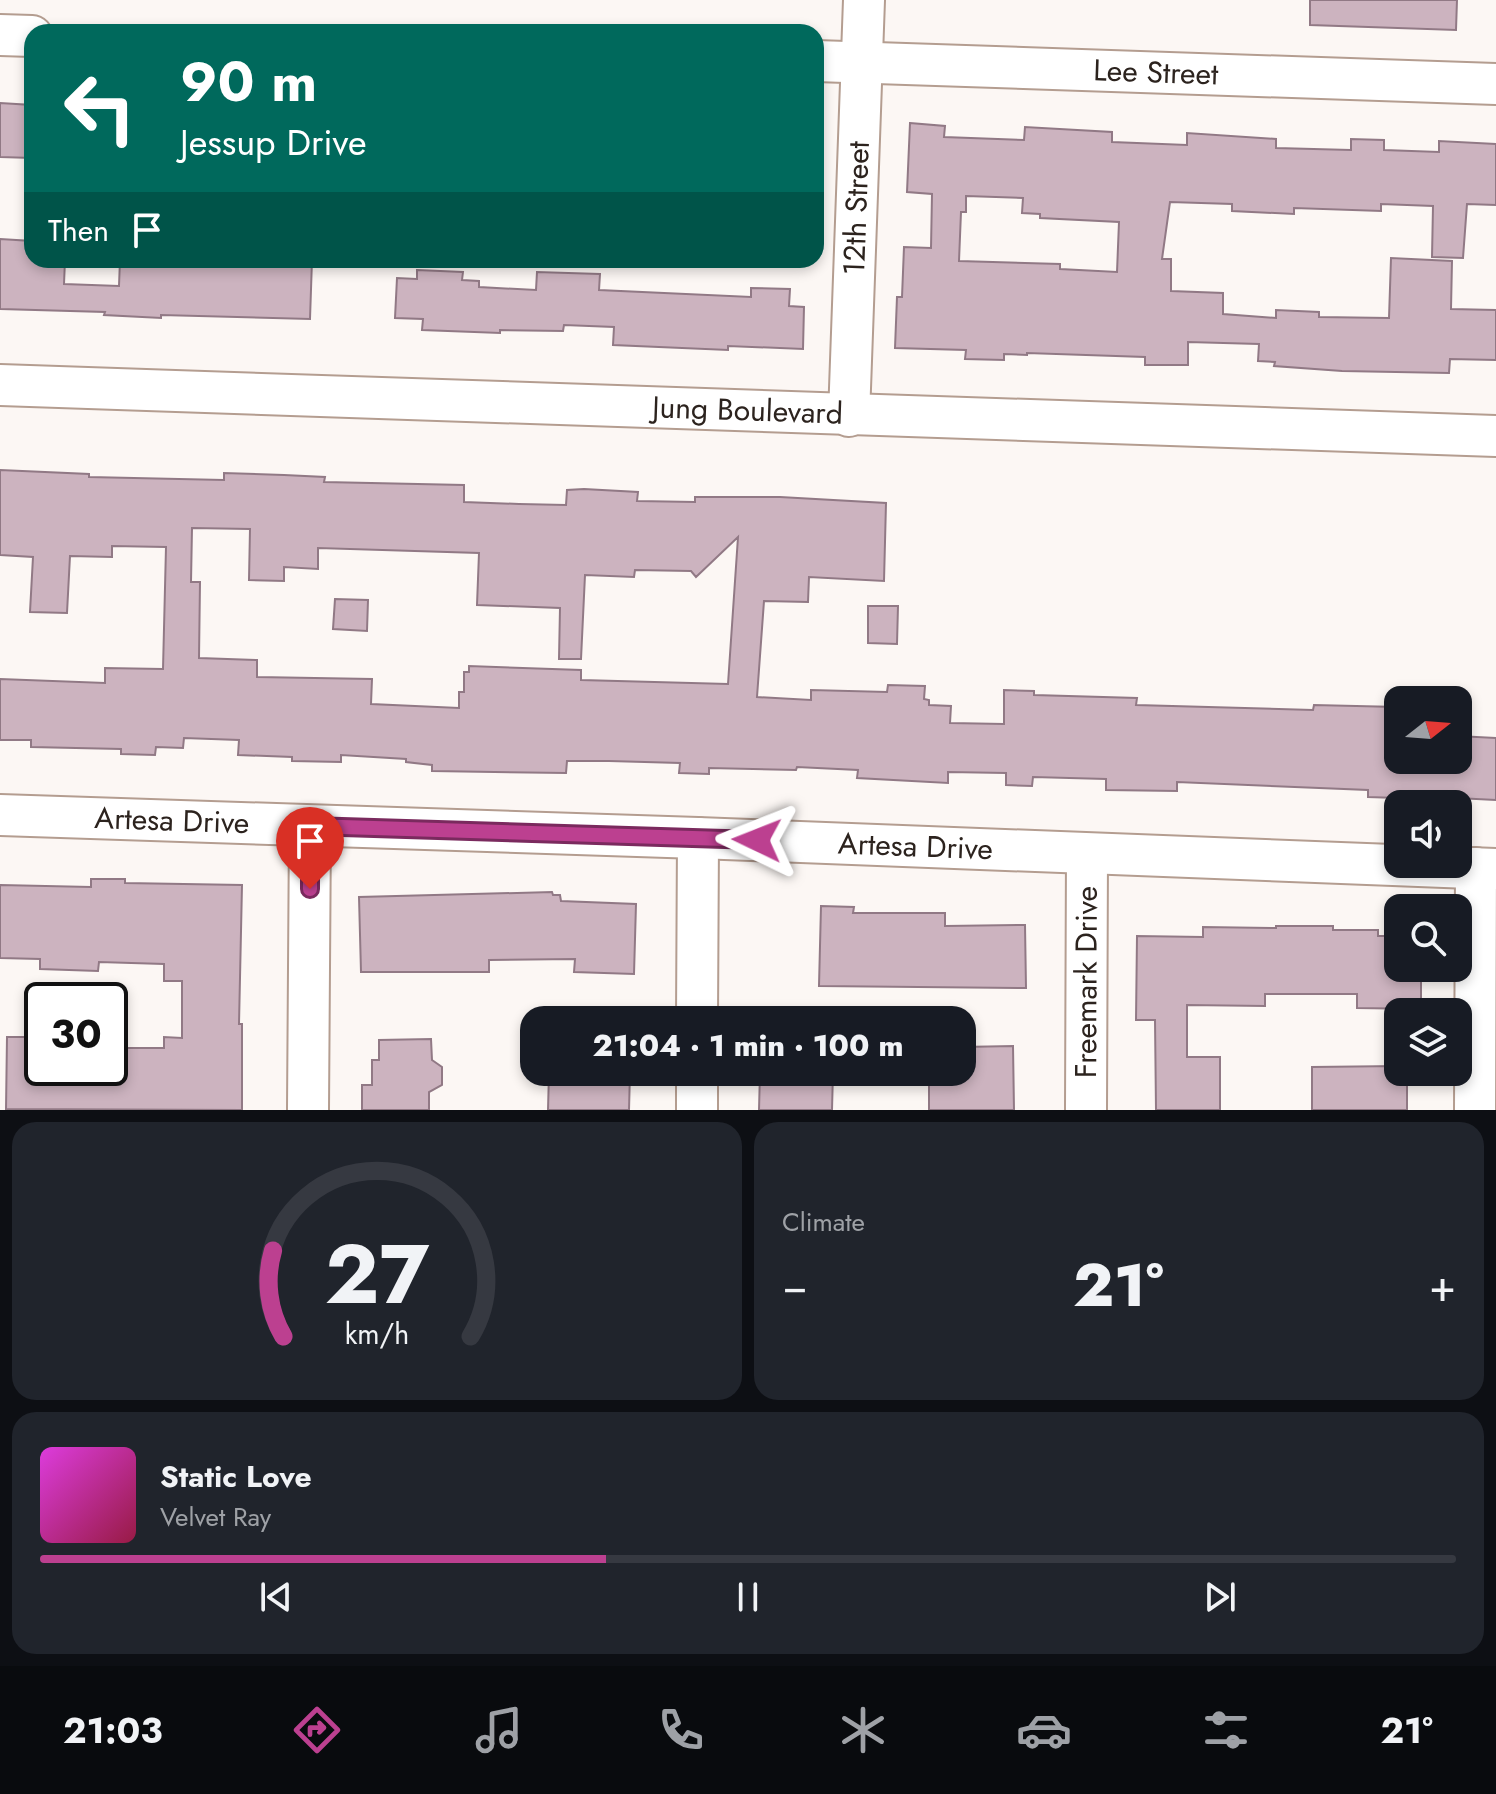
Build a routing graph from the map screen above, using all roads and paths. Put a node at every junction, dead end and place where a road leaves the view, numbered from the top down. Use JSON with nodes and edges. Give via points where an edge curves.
{"nodes":[{"id":1,"x":864,"y":0,"type":"edge"},
{"id":2,"x":0,"y":35,"type":"edge"},
{"id":3,"x":24,"y":36,"type":"edge"},
{"id":4,"x":824,"y":61,"type":"edge"},
{"id":5,"x":862,"y":63,"type":"junction"},
{"id":6,"x":1496,"y":84,"type":"edge"},
{"id":7,"x":0,"y":385,"type":"edge"},
{"id":8,"x":849,"y":416,"type":"junction"},
{"id":9,"x":1496,"y":436,"type":"edge"},
{"id":10,"x":0,"y":815,"type":"edge"},
{"id":11,"x":310,"y":826,"type":"junction"},
{"id":12,"x":698,"y":838,"type":"junction"},
{"id":13,"x":1087,"y":854,"type":"junction"},
{"id":14,"x":1486,"y":868,"type":"edge"},
{"id":15,"x":697,"y":1006,"type":"edge"},
{"id":16,"x":697,"y":1086,"type":"edge"},
{"id":17,"x":308,"y":1110,"type":"edge"},
{"id":18,"x":697,"y":1110,"type":"edge"},
{"id":19,"x":1086,"y":1110,"type":"edge"},
{"id":20,"x":1475,"y":1110,"type":"edge"}],
"edges":[{"from":1,"to":5,"type":"street","name":"12th Street"},
{"from":2,"to":3,"type":"street"},
{"from":4,"to":5,"type":"street","name":"Lee Street"},
{"from":5,"to":6,"type":"street","name":"Lee Street"},
{"from":5,"to":8,"type":"street","name":"12th Street"},
{"from":7,"to":8,"type":"street","name":"Jung Boulevard"},
{"from":8,"to":9,"type":"street","name":"Jung Boulevard"},
{"from":10,"to":11,"type":"street","name":"Artesa Drive"},
{"from":11,"to":12,"type":"street","name":"Artesa Drive"},
{"from":11,"to":17,"type":"street"},
{"from":12,"to":13,"type":"street","name":"Artesa Drive"},
{"from":12,"to":15,"type":"street"},
{"from":13,"to":14,"type":"street","name":"Artesa Drive"},
{"from":13,"to":19,"type":"street","name":"Freemark Drive"},
{"from":14,"to":20,"type":"street"},
{"from":16,"to":18,"type":"street"}]}
